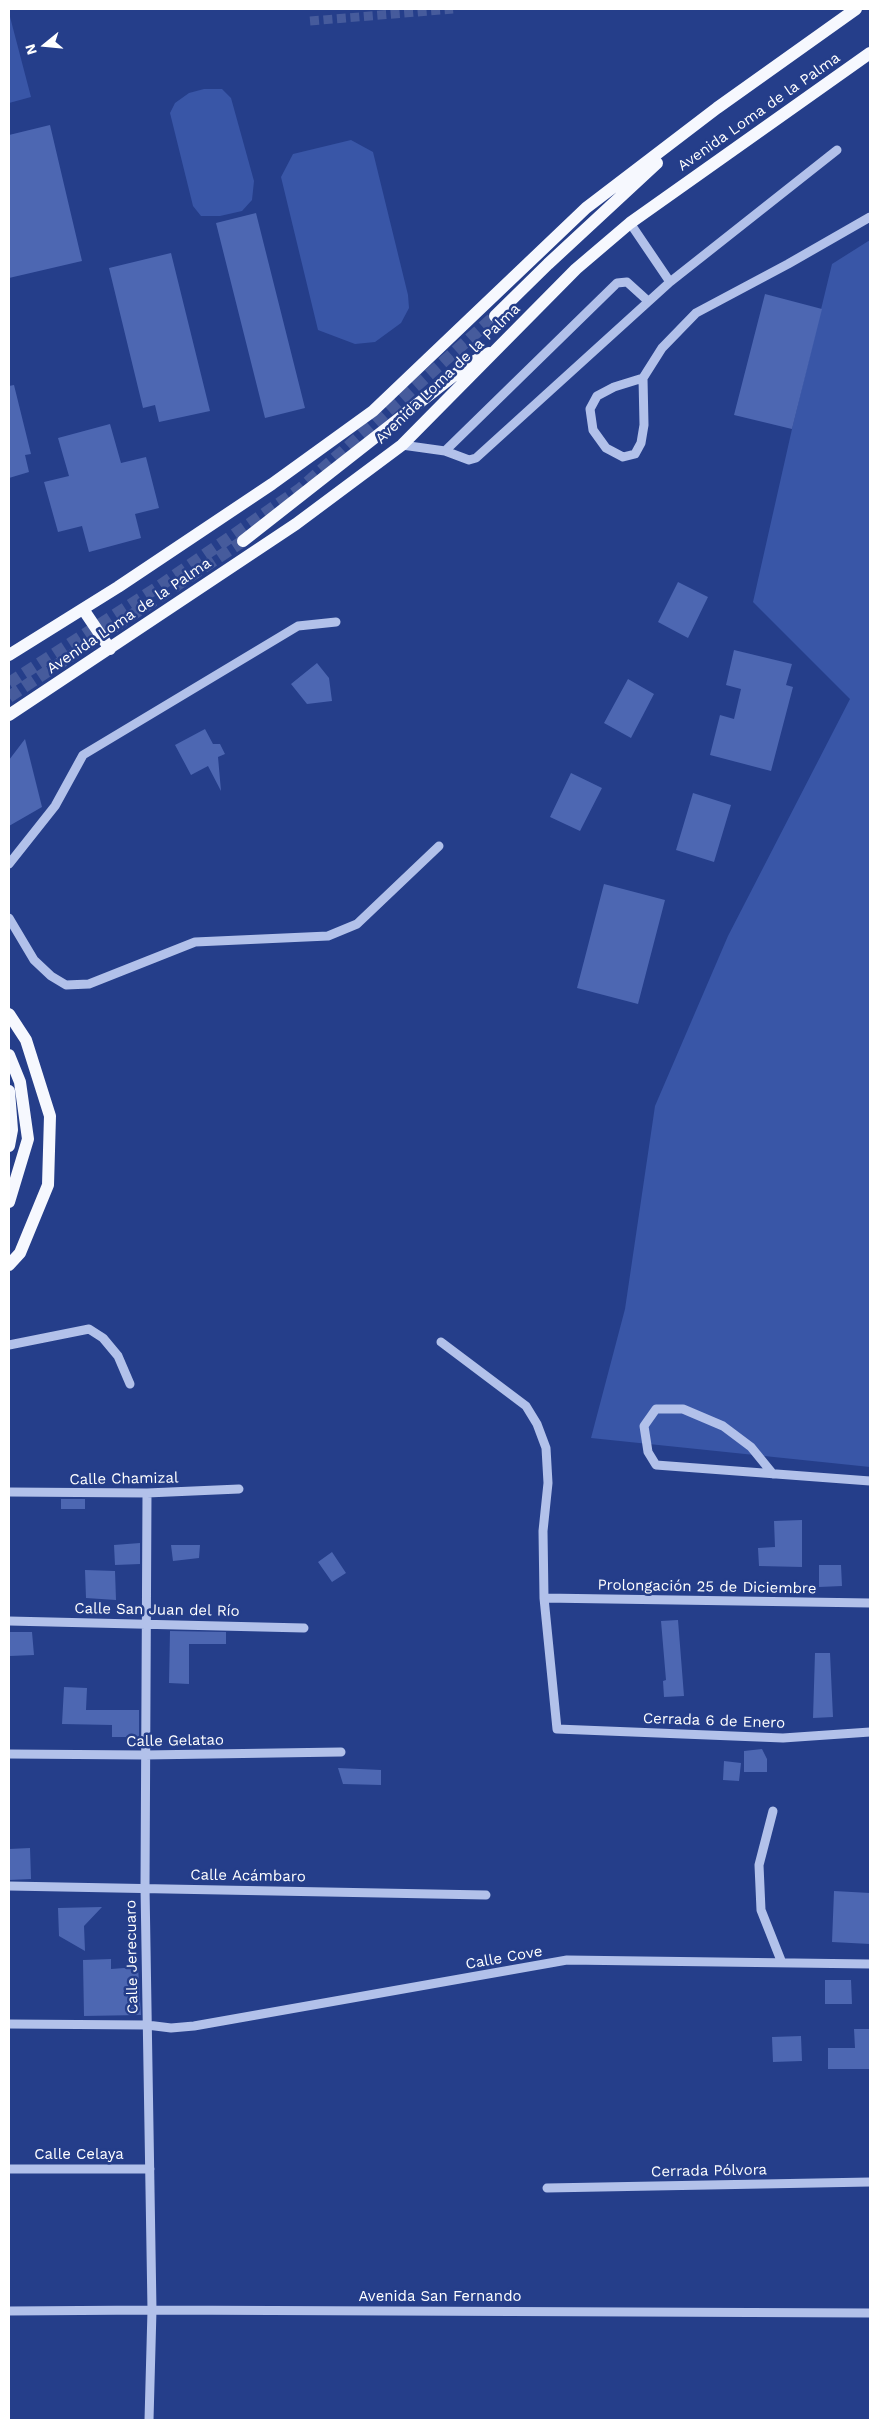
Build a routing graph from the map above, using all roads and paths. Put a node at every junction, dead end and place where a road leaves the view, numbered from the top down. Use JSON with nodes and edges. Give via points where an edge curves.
{"nodes":[{"id":1,"x":856,"y":9,"type":"edge"},
{"id":2,"x":870,"y":53,"type":"edge"},
{"id":3,"x":718,"y":108,"type":"junction"},
{"id":4,"x":837,"y":150,"type":"dead end"},
{"id":5,"x":870,"y":217,"type":"edge"},
{"id":6,"x":630,"y":223,"type":"junction"},
{"id":7,"x":670,"y":282,"type":"junction"},
{"id":8,"x":648,"y":301,"type":"junction"},
{"id":9,"x":495,"y":316,"type":"tunnel mouth"},
{"id":10,"x":504,"y":344,"type":"junction"},
{"id":11,"x":643,"y":378,"type":"junction"},
{"id":12,"x":402,"y":445,"type":"junction"},
{"id":13,"x":445,"y":451,"type":"junction"},
{"id":14,"x":243,"y":542,"type":"tunnel mouth"},
{"id":15,"x":83,"y":609,"type":"junction"},
{"id":16,"x":336,"y":622,"type":"dead end"},
{"id":17,"x":110,"y":649,"type":"junction"},
{"id":18,"x":9,"y":655,"type":"edge"},
{"id":19,"x":9,"y":715,"type":"edge"},
{"id":20,"x":439,"y":846,"type":"dead end"},
{"id":21,"x":9,"y":864,"type":"edge"},
{"id":22,"x":9,"y":918,"type":"edge"},
{"id":23,"x":9,"y":1014,"type":"edge"},
{"id":24,"x":9,"y":1055,"type":"edge"},
{"id":25,"x":9,"y":1091,"type":"edge"},
{"id":26,"x":9,"y":1146,"type":"edge"},
{"id":27,"x":9,"y":1202,"type":"edge"},
{"id":28,"x":9,"y":1265,"type":"edge"},
{"id":29,"x":441,"y":1342,"type":"dead end"},
{"id":30,"x":9,"y":1346,"type":"edge"},
{"id":31,"x":130,"y":1384,"type":"dead end"},
{"id":32,"x":773,"y":1474,"type":"junction"},
{"id":33,"x":870,"y":1481,"type":"edge"},
{"id":34,"x":239,"y":1488,"type":"dead end"},
{"id":35,"x":9,"y":1492,"type":"edge"},
{"id":36,"x":147,"y":1493,"type":"junction"},
{"id":37,"x":544,"y":1598,"type":"junction"},
{"id":38,"x":870,"y":1603,"type":"edge"},
{"id":39,"x":9,"y":1621,"type":"edge"},
{"id":40,"x":146,"y":1623,"type":"junction"},
{"id":41,"x":304,"y":1628,"type":"dead end"},
{"id":42,"x":870,"y":1732,"type":"edge"},
{"id":43,"x":341,"y":1752,"type":"dead end"},
{"id":44,"x":9,"y":1754,"type":"edge"},
{"id":45,"x":145,"y":1755,"type":"junction"},
{"id":46,"x":773,"y":1811,"type":"dead end"},
{"id":47,"x":9,"y":1886,"type":"edge"},
{"id":48,"x":145,"y":1887,"type":"junction"},
{"id":49,"x":486,"y":1895,"type":"dead end"},
{"id":50,"x":782,"y":1963,"type":"junction"},
{"id":51,"x":870,"y":1964,"type":"edge"},
{"id":52,"x":9,"y":2024,"type":"edge"},
{"id":53,"x":147,"y":2025,"type":"junction"},
{"id":54,"x":9,"y":2169,"type":"edge"},
{"id":55,"x":150,"y":2169,"type":"junction"},
{"id":56,"x":870,"y":2182,"type":"edge"},
{"id":57,"x":547,"y":2188,"type":"dead end"},
{"id":58,"x":152,"y":2310,"type":"junction"},
{"id":59,"x":9,"y":2311,"type":"edge"},
{"id":60,"x":870,"y":2313,"type":"edge"},
{"id":61,"x":149,"y":2420,"type":"edge"}],
"edges":[{"from":1,"to":3,"type":"main road","name":"Avenida Loma de la Palma"},
{"from":2,"to":6,"type":"main road","name":"Avenida Loma de la Palma"},
{"from":3,"to":9,"type":"main road"},
{"from":3,"to":15,"type":"main road","name":"Avenida Loma de la Palma","via":[[586,208],[373,411],[272,484]]},
{"from":4,"to":7,"type":"street"},
{"from":5,"to":11,"type":"street","via":[[696,313],[662,348]]},
{"from":6,"to":7,"type":"street"},
{"from":6,"to":10,"type":"main road","name":"Avenida Loma de la Palma","via":[[576,269]]},
{"from":7,"to":8,"type":"street"},
{"from":8,"to":13,"type":"street","via":[[476,458],[469,460]]},
{"from":8,"to":13,"type":"street","via":[[627,282],[617,283]]},
{"from":10,"to":12,"type":"main road","name":"Avenida Loma de la Palma"},
{"from":10,"to":14,"type":"main road","via":[[466,366]]},
{"from":11,"to":11,"type":"street","via":[[597,396],[590,409],[593,430],[606,448],[623,457],[635,454],[641,443]]},
{"from":12,"to":13,"type":"street"},
{"from":12,"to":17,"type":"main road","name":"Avenida Loma de la Palma","via":[[296,524]]},
{"from":15,"to":17,"type":"main road"},
{"from":15,"to":18,"type":"main road","name":"Avenida Loma de la Palma"},
{"from":16,"to":21,"type":"street","via":[[298,626],[83,755],[55,806]]},
{"from":17,"to":19,"type":"main road","name":"Avenida Loma de la Palma"},
{"from":20,"to":22,"type":"street","via":[[357,924],[328,936],[195,942],[88,984],[66,985],[51,976],[34,960]]},
{"from":23,"to":28,"type":"main road","via":[[26,1040],[50,1116],[48,1186],[20,1253]]},
{"from":24,"to":27,"type":"main road","via":[[20,1082],[28,1139]]},
{"from":25,"to":26,"type":"main road","via":[[12,1130]]},
{"from":29,"to":37,"type":"street","via":[[526,1406],[537,1424],[546,1448],[548,1483],[543,1531]]},
{"from":30,"to":31,"type":"street","via":[[89,1328],[103,1338],[118,1356]]},
{"from":32,"to":32,"type":"street","via":[[751,1446],[723,1426],[683,1410],[656,1409],[644,1426],[648,1452],[656,1465]]},
{"from":32,"to":33,"type":"street"},
{"from":34,"to":36,"type":"street","name":"Calle Chamizal"},
{"from":35,"to":36,"type":"street","name":"Calle Chamizal"},
{"from":36,"to":40,"type":"street","name":"Calle Jerecuaro"},
{"from":37,"to":38,"type":"street","name":"Prolongación 25 de Diciembre"},
{"from":37,"to":42,"type":"street","name":"Cerrada 6 de Enero","via":[[557,1729],[782,1738]]},
{"from":39,"to":40,"type":"street","name":"Calle San Juan del Río"},
{"from":40,"to":41,"type":"street","name":"Calle San Juan del Río"},
{"from":40,"to":45,"type":"street","name":"Calle Jerecuaro"},
{"from":43,"to":45,"type":"street","name":"Calle Gelatao"},
{"from":44,"to":45,"type":"street","name":"Calle Gelatao"},
{"from":45,"to":48,"type":"street","name":"Calle Jerecuaro"},
{"from":46,"to":50,"type":"street","via":[[759,1865],[761,1910]]},
{"from":47,"to":48,"type":"street","name":"Calle Acámbaro"},
{"from":48,"to":49,"type":"street","name":"Calle Acámbaro"},
{"from":48,"to":53,"type":"street","name":"Calle Jerecuaro"},
{"from":50,"to":51,"type":"street","name":"Calle Cove"},
{"from":50,"to":53,"type":"street","name":"Calle Cove","via":[[567,1960],[194,2026]]},
{"from":52,"to":53,"type":"street","name":"Calle Cove"},
{"from":53,"to":55,"type":"street","name":"Calle Jerecuaro"},
{"from":54,"to":55,"type":"street","name":"Calle Celaya"},
{"from":55,"to":58,"type":"street","name":"Calle Jerecuaro"},
{"from":56,"to":57,"type":"street","name":"Cerrada Pólvora"},
{"from":58,"to":59,"type":"street","name":"Avenida San Fernando"},
{"from":58,"to":60,"type":"street","name":"Avenida San Fernando"},
{"from":58,"to":61,"type":"street","name":"Calle Jerecuaro"}]}
